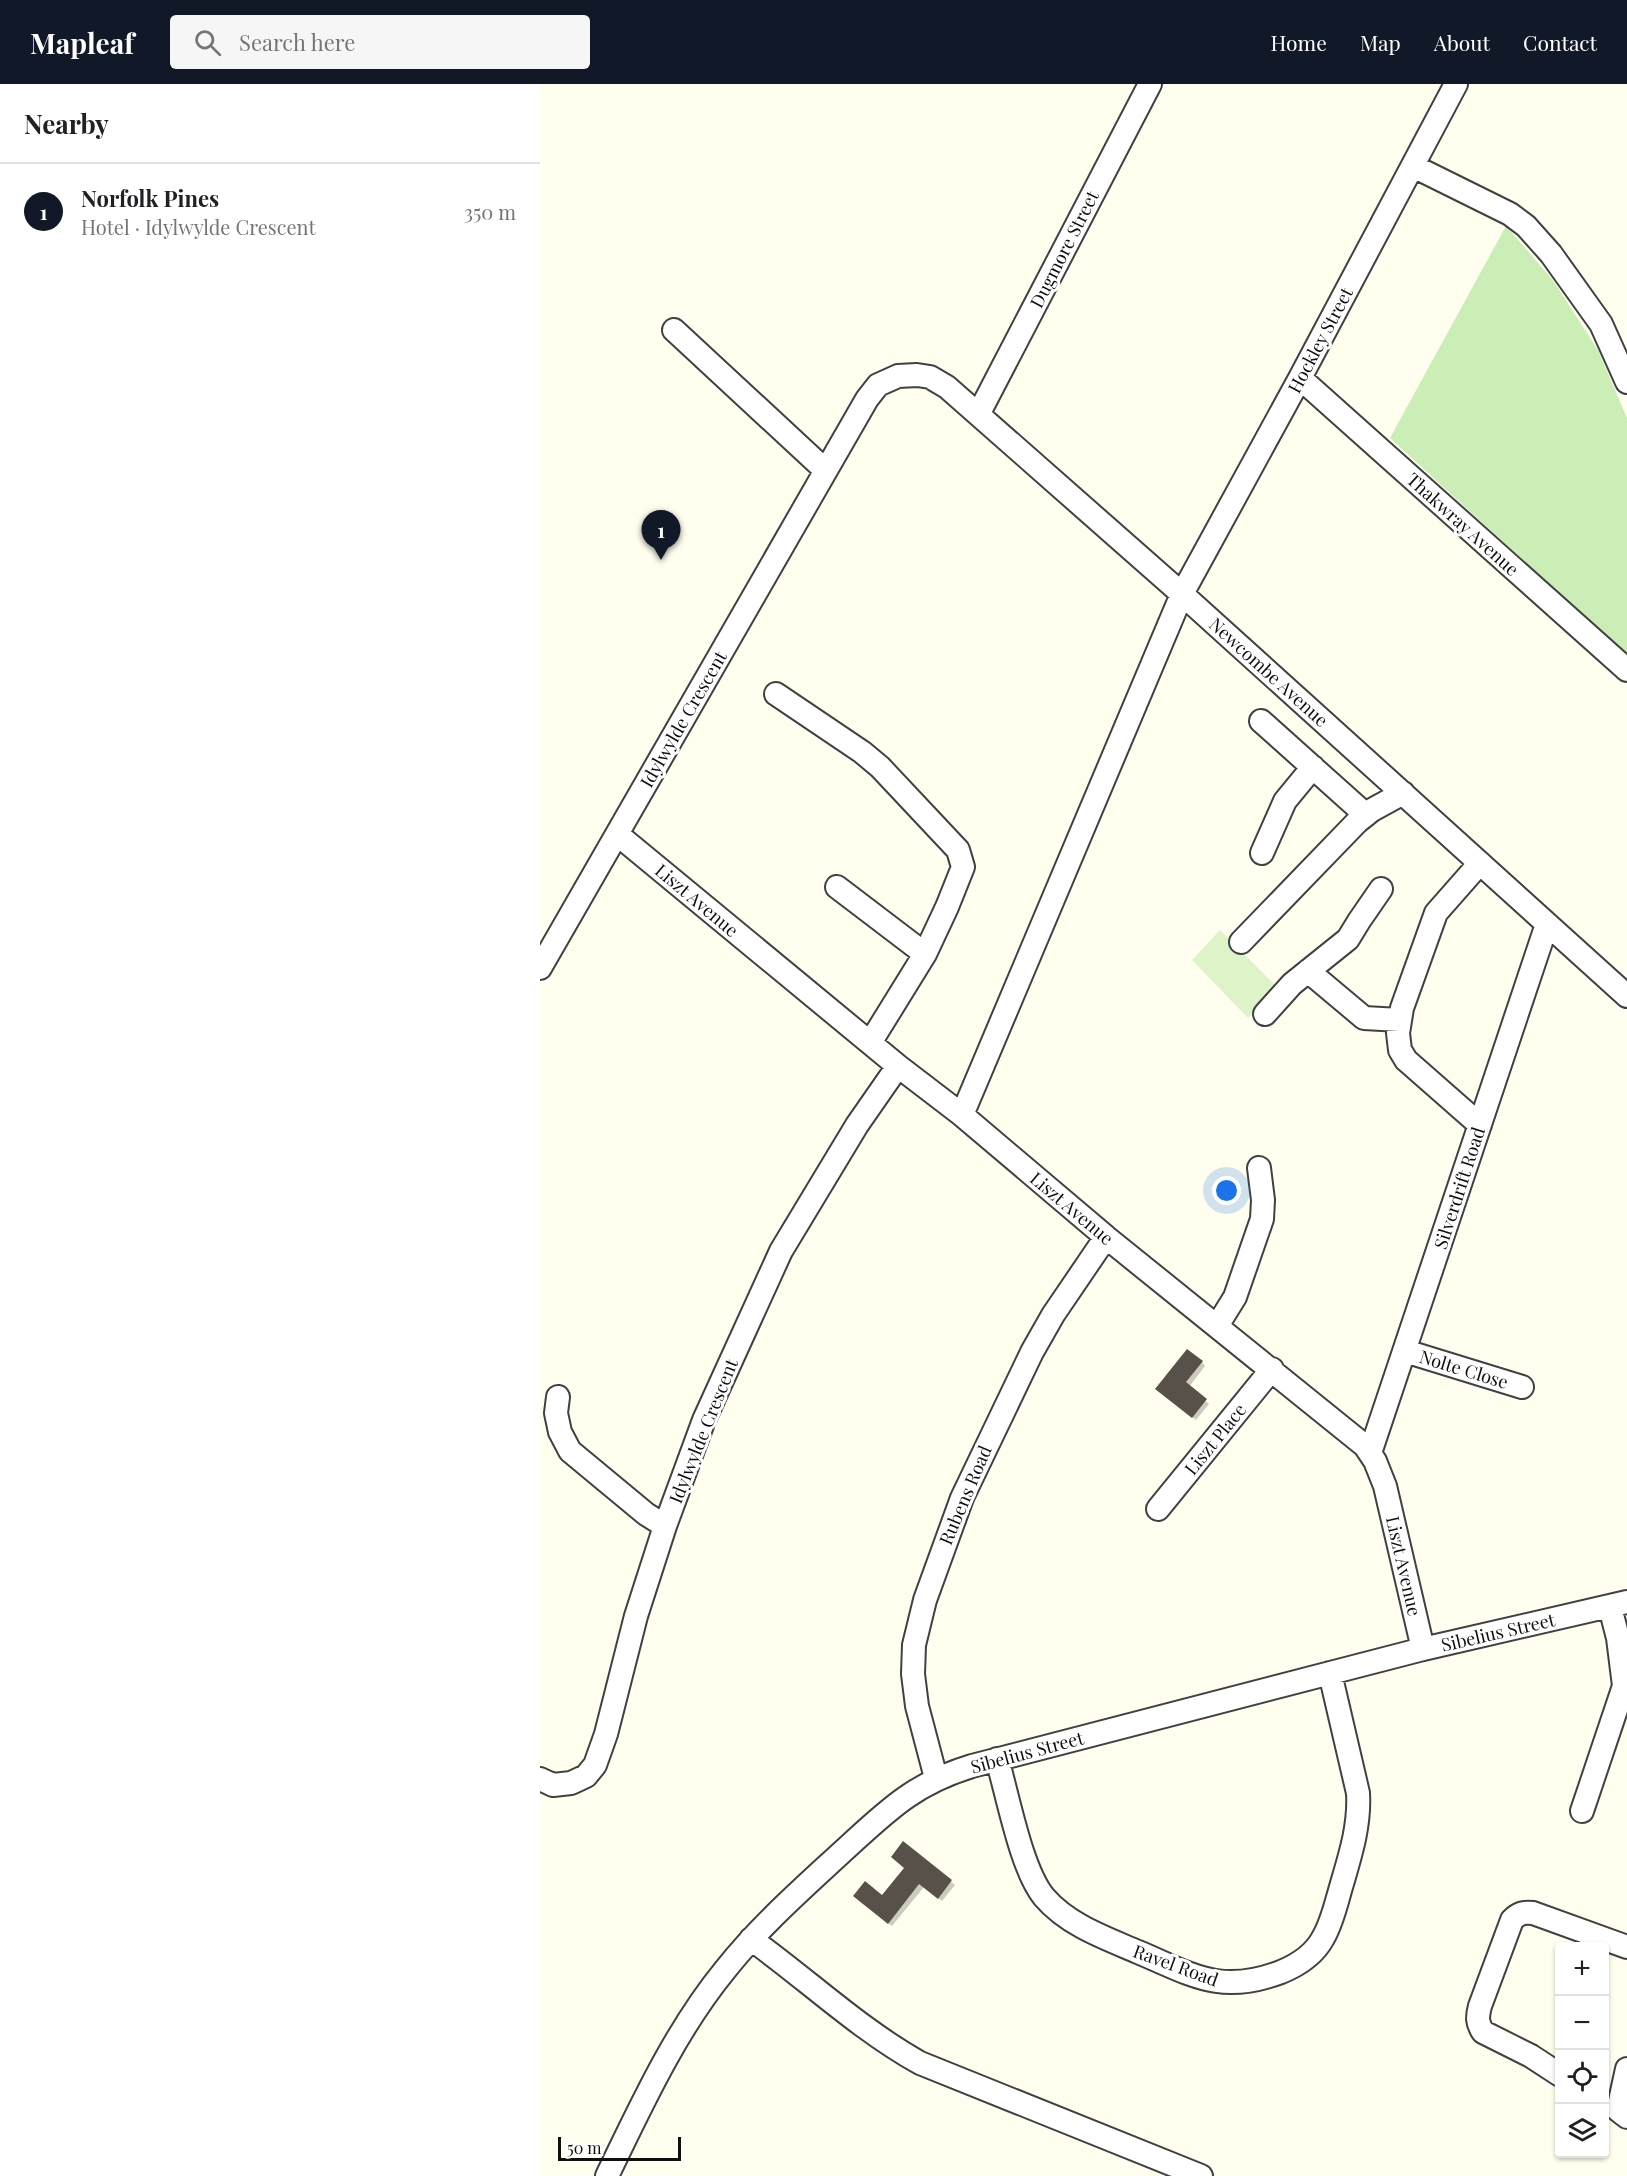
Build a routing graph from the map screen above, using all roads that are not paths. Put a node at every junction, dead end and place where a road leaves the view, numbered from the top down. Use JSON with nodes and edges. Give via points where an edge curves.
{"nodes":[{"id":1,"x":1150,"y":84,"type":"edge"},
{"id":2,"x":1456,"y":84,"type":"edge"},
{"id":3,"x":1413,"y":166,"type":"junction"},
{"id":4,"x":674,"y":330,"type":"dead end"},
{"id":5,"x":898,"y":376,"type":"joint"},
{"id":6,"x":1300,"y":378,"type":"junction"},
{"id":7,"x":1627,"y":382,"type":"edge"},
{"id":8,"x":978,"y":414,"type":"junction"},
{"id":9,"x":825,"y":471,"type":"junction"},
{"id":10,"x":1182,"y":594,"type":"junction"},
{"id":11,"x":1627,"y":670,"type":"edge"},
{"id":12,"x":776,"y":694,"type":"dead end"},
{"id":13,"x":1261,"y":721,"type":"dead end"},
{"id":14,"x":1313,"y":767,"type":"junction"},
{"id":15,"x":1403,"y":793,"type":"junction"},
{"id":16,"x":1366,"y":815,"type":"junction"},
{"id":17,"x":617,"y":834,"type":"junction"},
{"id":18,"x":1262,"y":853,"type":"dead end"},
{"id":19,"x":1480,"y":863,"type":"junction"},
{"id":20,"x":837,"y":887,"type":"dead end"},
{"id":21,"x":1381,"y":889,"type":"dead end"},
{"id":22,"x":1547,"y":924,"type":"junction"},
{"id":23,"x":1241,"y":942,"type":"dead end"},
{"id":24,"x":925,"y":954,"type":"junction"},
{"id":25,"x":540,"y":968,"type":"edge"},
{"id":26,"x":1308,"y":971,"type":"junction"},
{"id":27,"x":1627,"y":996,"type":"edge"},
{"id":28,"x":1265,"y":1014,"type":"dead end"},
{"id":29,"x":1400,"y":1020,"type":"junction"},
{"id":30,"x":870,"y":1043,"type":"junction"},
{"id":31,"x":898,"y":1066,"type":"junction"},
{"id":32,"x":962,"y":1115,"type":"junction"},
{"id":33,"x":1480,"y":1125,"type":"junction"},
{"id":34,"x":1259,"y":1168,"type":"dead end"},
{"id":35,"x":1106,"y":1237,"type":"junction"},
{"id":36,"x":1217,"y":1326,"type":"junction"},
{"id":37,"x":1405,"y":1351,"type":"junction"},
{"id":38,"x":1272,"y":1369,"type":"junction"},
{"id":39,"x":1522,"y":1387,"type":"dead end"},
{"id":40,"x":558,"y":1396,"type":"dead end"},
{"id":41,"x":1370,"y":1453,"type":"junction"},
{"id":42,"x":1158,"y":1509,"type":"dead end"},
{"id":43,"x":665,"y":1526,"type":"junction"},
{"id":44,"x":1618,"y":1604,"type":"edge"},
{"id":45,"x":1423,"y":1649,"type":"junction"},
{"id":46,"x":1330,"y":1673,"type":"junction"},
{"id":47,"x":997,"y":1759,"type":"junction"},
{"id":48,"x":936,"y":1778,"type":"junction"},
{"id":49,"x":540,"y":1779,"type":"edge"},
{"id":50,"x":1582,"y":1811,"type":"dead end"},
{"id":51,"x":751,"y":1939,"type":"junction"},
{"id":52,"x":1627,"y":1947,"type":"edge"},
{"id":53,"x":1627,"y":2069,"type":"edge"},
{"id":54,"x":1555,"y":2073,"type":"edge"},
{"id":55,"x":1617,"y":2110,"type":"edge"},
{"id":56,"x":607,"y":2176,"type":"edge"},
{"id":57,"x":1200,"y":2176,"type":"edge"}],
"edges":[{"from":1,"to":8,"type":"street","name":"Dugmore Street"},
{"from":2,"to":3,"type":"street","name":"Hockley Street"},
{"from":3,"to":6,"type":"street","name":"Hockley Street"},
{"from":3,"to":7,"type":"street","via":[[1510,214],[1526,226],[1601,324]]},
{"from":4,"to":9,"type":"street"},
{"from":5,"to":8,"type":"street","name":"Newcombe Avenue","via":[[930,377]]},
{"from":5,"to":9,"type":"street","name":"Idylwylde Crescent","via":[[878,385],[867,399]]},
{"from":6,"to":10,"type":"street","name":"Hockley Street"},
{"from":6,"to":11,"type":"street","name":"Thakwray Avenue"},
{"from":8,"to":10,"type":"street","name":"Newcombe Avenue"},
{"from":9,"to":17,"type":"street","name":"Idylwylde Crescent"},
{"from":10,"to":15,"type":"street","name":"Newcombe Avenue"},
{"from":10,"to":32,"type":"street","name":"Hockley Street"},
{"from":12,"to":24,"type":"street","via":[[880,767],[961,855],[962,874]]},
{"from":13,"to":14,"type":"street"},
{"from":14,"to":16,"type":"street"},
{"from":14,"to":18,"type":"street","via":[[1285,801]]},
{"from":15,"to":16,"type":"street"},
{"from":15,"to":19,"type":"street","name":"Newcombe Avenue"},
{"from":16,"to":23,"type":"street"},
{"from":17,"to":25,"type":"street","name":"Idylwylde Crescent"},
{"from":17,"to":30,"type":"street","name":"Liszt Avenue"},
{"from":19,"to":22,"type":"street","name":"Newcombe Avenue"},
{"from":19,"to":29,"type":"street","via":[[1436,913]]},
{"from":20,"to":24,"type":"street"},
{"from":21,"to":26,"type":"street","via":[[1348,939]]},
{"from":22,"to":27,"type":"street","name":"Newcombe Avenue"},
{"from":22,"to":33,"type":"street","name":"Silverdrift Road"},
{"from":24,"to":30,"type":"street"},
{"from":26,"to":28,"type":"street"},
{"from":26,"to":29,"type":"street","via":[[1364,1018]]},
{"from":29,"to":33,"type":"street","via":[[1400,1050],[1406,1060]]},
{"from":30,"to":31,"type":"street","name":"Liszt Avenue"},
{"from":31,"to":32,"type":"street","name":"Liszt Avenue"},
{"from":31,"to":43,"type":"street","name":"Idylwylde Crescent","via":[[857,1125],[781,1251],[704,1420]]},
{"from":32,"to":35,"type":"street","name":"Liszt Avenue"},
{"from":33,"to":37,"type":"street","name":"Silverdrift Road"},
{"from":34,"to":36,"type":"street","via":[[1262,1219],[1235,1297]]},
{"from":35,"to":36,"type":"street","name":"Liszt Avenue"},
{"from":35,"to":48,"type":"street","name":"Rubens Road","via":[[1032,1352],[962,1498],[927,1591],[914,1645],[913,1674],[917,1706]]},
{"from":36,"to":38,"type":"street","name":"Liszt Avenue"},
{"from":37,"to":39,"type":"street","name":"Nolte Close"},
{"from":37,"to":41,"type":"street","name":"Silverdrift Road"},
{"from":38,"to":41,"type":"street","name":"Liszt Avenue"},
{"from":38,"to":42,"type":"street","name":"Liszt Place"},
{"from":40,"to":43,"type":"street","via":[[560,1432],[570,1451]]},
{"from":41,"to":45,"type":"street","name":"Liszt Avenue","via":[[1387,1495]]},
{"from":43,"to":49,"type":"street","name":"Idylwylde Crescent","via":[[595,1765],[586,1776],[571,1783],[553,1785]]},
{"from":44,"to":45,"type":"street","name":"Sibelius Street"},
{"from":44,"to":50,"type":"street","via":[[1624,1686]]},
{"from":45,"to":46,"type":"street","name":"Sibelius Street"},
{"from":46,"to":47,"type":"street","name":"Sibelius Street"},
{"from":46,"to":47,"type":"street","name":"Ravel Road","via":[[1358,1793],[1354,1843],[1332,1918],[1319,1944],[1294,1966],[1256,1980],[1225,1983],[1188,1973],[1093,1933],[1053,1906],[1027,1864]]},
{"from":47,"to":48,"type":"street","name":"Sibelius Street"},
{"from":48,"to":51,"type":"street","name":"Sibelius Street","via":[[888,1810]]},
{"from":51,"to":56,"type":"street","name":"Sibelius Street","via":[[694,2014]]},
{"from":51,"to":57,"type":"street","via":[[881,2039],[920,2063]]},
{"from":52,"to":54,"type":"street","via":[[1533,1913],[1525,1912],[1512,1920],[1480,2006],[1478,2026]]},
{"from":53,"to":55,"type":"street"}]}
